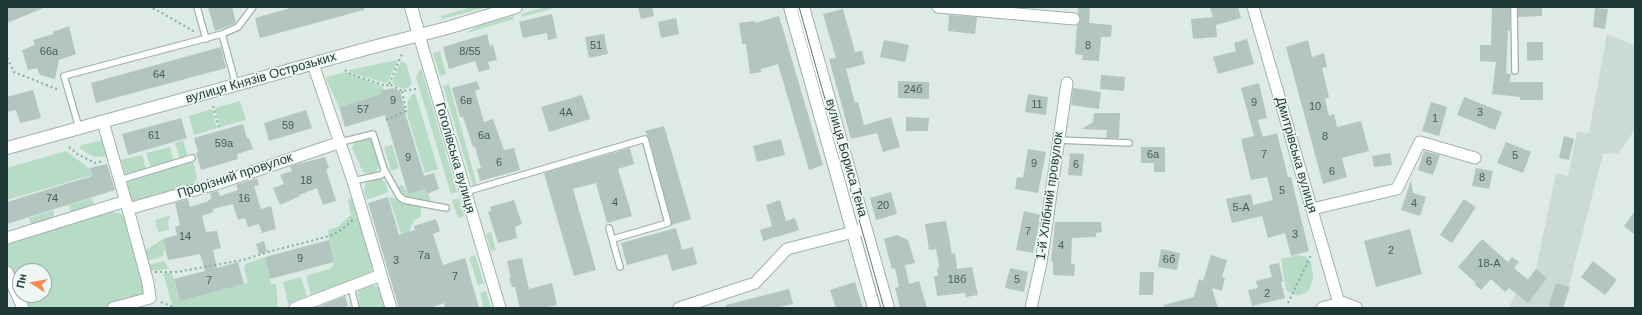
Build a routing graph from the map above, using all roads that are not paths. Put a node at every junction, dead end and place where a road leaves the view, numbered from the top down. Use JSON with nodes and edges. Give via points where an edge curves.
{"nodes":[{"id":1,"x":197,"y":7,"type":"edge"},
{"id":2,"x":253,"y":7,"type":"edge"},
{"id":3,"x":411,"y":7,"type":"edge"},
{"id":4,"x":516,"y":7,"type":"edge"},
{"id":5,"x":790,"y":7,"type":"edge"},
{"id":6,"x":803,"y":7,"type":"edge"},
{"id":7,"x":938,"y":7,"type":"edge"},
{"id":8,"x":1253,"y":7,"type":"edge"},
{"id":9,"x":1514,"y":7,"type":"edge"},
{"id":10,"x":1074,"y":19,"type":"dead end"},
{"id":11,"x":222,"y":34,"type":"junction"},
{"id":12,"x":419,"y":35,"type":"junction"},
{"id":13,"x":206,"y":39,"type":"junction"},
{"id":14,"x":312,"y":64,"type":"junction"},
{"id":15,"x":1515,"y":71,"type":"dead end"},
{"id":16,"x":1067,"y":83,"type":"dead end"},
{"id":17,"x":236,"y":85,"type":"junction"},
{"id":18,"x":103,"y":122,"type":"junction"},
{"id":19,"x":79,"y":128,"type":"junction"},
{"id":20,"x":1058,"y":140,"type":"junction"},
{"id":21,"x":341,"y":142,"type":"junction"},
{"id":22,"x":1129,"y":143,"type":"dead end"},
{"id":23,"x":7,"y":148,"type":"edge"},
{"id":24,"x":192,"y":158,"type":"dead end"},
{"id":25,"x":1475,"y":158,"type":"dead end"},
{"id":26,"x":384,"y":169,"type":"junction"},
{"id":27,"x":120,"y":180,"type":"junction"},
{"id":28,"x":353,"y":181,"type":"junction"},
{"id":29,"x":465,"y":192,"type":"junction"},
{"id":30,"x":127,"y":205,"type":"junction"},
{"id":31,"x":446,"y":208,"type":"dead end"},
{"id":32,"x":1312,"y":209,"type":"junction"},
{"id":33,"x":609,"y":228,"type":"dead end"},
{"id":34,"x":866,"y":229,"type":"junction"},
{"id":35,"x":853,"y":233,"type":"junction"},
{"id":36,"x":7,"y":238,"type":"edge"},
{"id":37,"x":613,"y":239,"type":"junction"},
{"id":38,"x":620,"y":267,"type":"dead end"},
{"id":39,"x":7,"y":272,"type":"edge"},
{"id":40,"x":381,"y":275,"type":"junction"},
{"id":41,"x":351,"y":287,"type":"junction"},
{"id":42,"x":1338,"y":303,"type":"junction"},
{"id":43,"x":23,"y":308,"type":"edge"},
{"id":44,"x":113,"y":308,"type":"edge"},
{"id":45,"x":295,"y":308,"type":"edge"},
{"id":46,"x":356,"y":308,"type":"edge"},
{"id":47,"x":391,"y":308,"type":"edge"},
{"id":48,"x":500,"y":308,"type":"edge"},
{"id":49,"x":679,"y":308,"type":"edge"},
{"id":50,"x":874,"y":308,"type":"edge"},
{"id":51,"x":888,"y":308,"type":"edge"},
{"id":52,"x":1031,"y":308,"type":"edge"},
{"id":53,"x":1323,"y":308,"type":"edge"},
{"id":54,"x":1356,"y":308,"type":"edge"}],
"edges":[{"from":1,"to":13,"type":"lane"},
{"from":2,"to":11,"type":"lane","via":[[238,27]]},
{"from":3,"to":12,"type":"street","name":"Гоголівська вулиця"},
{"from":4,"to":12,"type":"street","name":"вулиця Князів Острозьких"},
{"from":5,"to":35,"type":"street","name":"вулиця Бориса Тена"},
{"from":6,"to":34,"type":"street","name":"вулиця Бориса Тена"},
{"from":7,"to":10,"type":"street"},
{"from":8,"to":32,"type":"street","name":"Дмитрівська вулиця"},
{"from":9,"to":15,"type":"lane"},
{"from":11,"to":13,"type":"lane"},
{"from":11,"to":17,"type":"lane"},
{"from":12,"to":14,"type":"street","name":"вулиця Князів Острозьких"},
{"from":12,"to":29,"type":"street","name":"Гоголівська вулиця"},
{"from":13,"to":19,"type":"lane","via":[[64,76]]},
{"from":14,"to":17,"type":"street","name":"вулиця Князів Острозьких"},
{"from":14,"to":21,"type":"street"},
{"from":16,"to":20,"type":"street","name":"1-й Хлібний провулок"},
{"from":17,"to":18,"type":"street","name":"вулиця Князів Острозьких"},
{"from":18,"to":19,"type":"street","name":"вулиця Князів Острозьких"},
{"from":18,"to":27,"type":"street"},
{"from":19,"to":23,"type":"street","name":"вулиця Князів Острозьких"},
{"from":20,"to":22,"type":"lane"},
{"from":20,"to":52,"type":"street","name":"1-й Хлібний провулок","via":[[1041,263]]},
{"from":21,"to":26,"type":"lane","via":[[374,134]]},
{"from":21,"to":28,"type":"street"},
{"from":21,"to":30,"type":"street","name":"Прорізний провулок","via":[[216,184]]},
{"from":24,"to":27,"type":"lane"},
{"from":25,"to":32,"type":"street","via":[[1420,142],[1397,189]]},
{"from":26,"to":28,"type":"lane","via":[[381,175]]},
{"from":26,"to":31,"type":"lane","via":[[399,196],[404,200]]},
{"from":27,"to":30,"type":"street"},
{"from":28,"to":40,"type":"street"},
{"from":29,"to":37,"type":"lane","via":[[645,139],[668,223]]},
{"from":29,"to":48,"type":"street","name":"Гоголівська вулиця"},
{"from":30,"to":36,"type":"street","name":"Прорізний провулок"},
{"from":30,"to":44,"type":"street","via":[[150,298]]},
{"from":32,"to":42,"type":"street","name":"Дмитрівська вулиця"},
{"from":33,"to":37,"type":"lane"},
{"from":34,"to":35,"type":"street"},
{"from":34,"to":51,"type":"street","name":"вулиця Бориса Тена"},
{"from":35,"to":49,"type":"street","via":[[787,249],[755,283]]},
{"from":35,"to":50,"type":"street","name":"вулиця Бориса Тена"},
{"from":37,"to":38,"type":"lane"},
{"from":39,"to":43,"type":"street"},
{"from":40,"to":41,"type":"street"},
{"from":40,"to":47,"type":"street"},
{"from":41,"to":45,"type":"street"},
{"from":41,"to":46,"type":"lane"},
{"from":42,"to":53,"type":"street"},
{"from":42,"to":54,"type":"street"}]}
